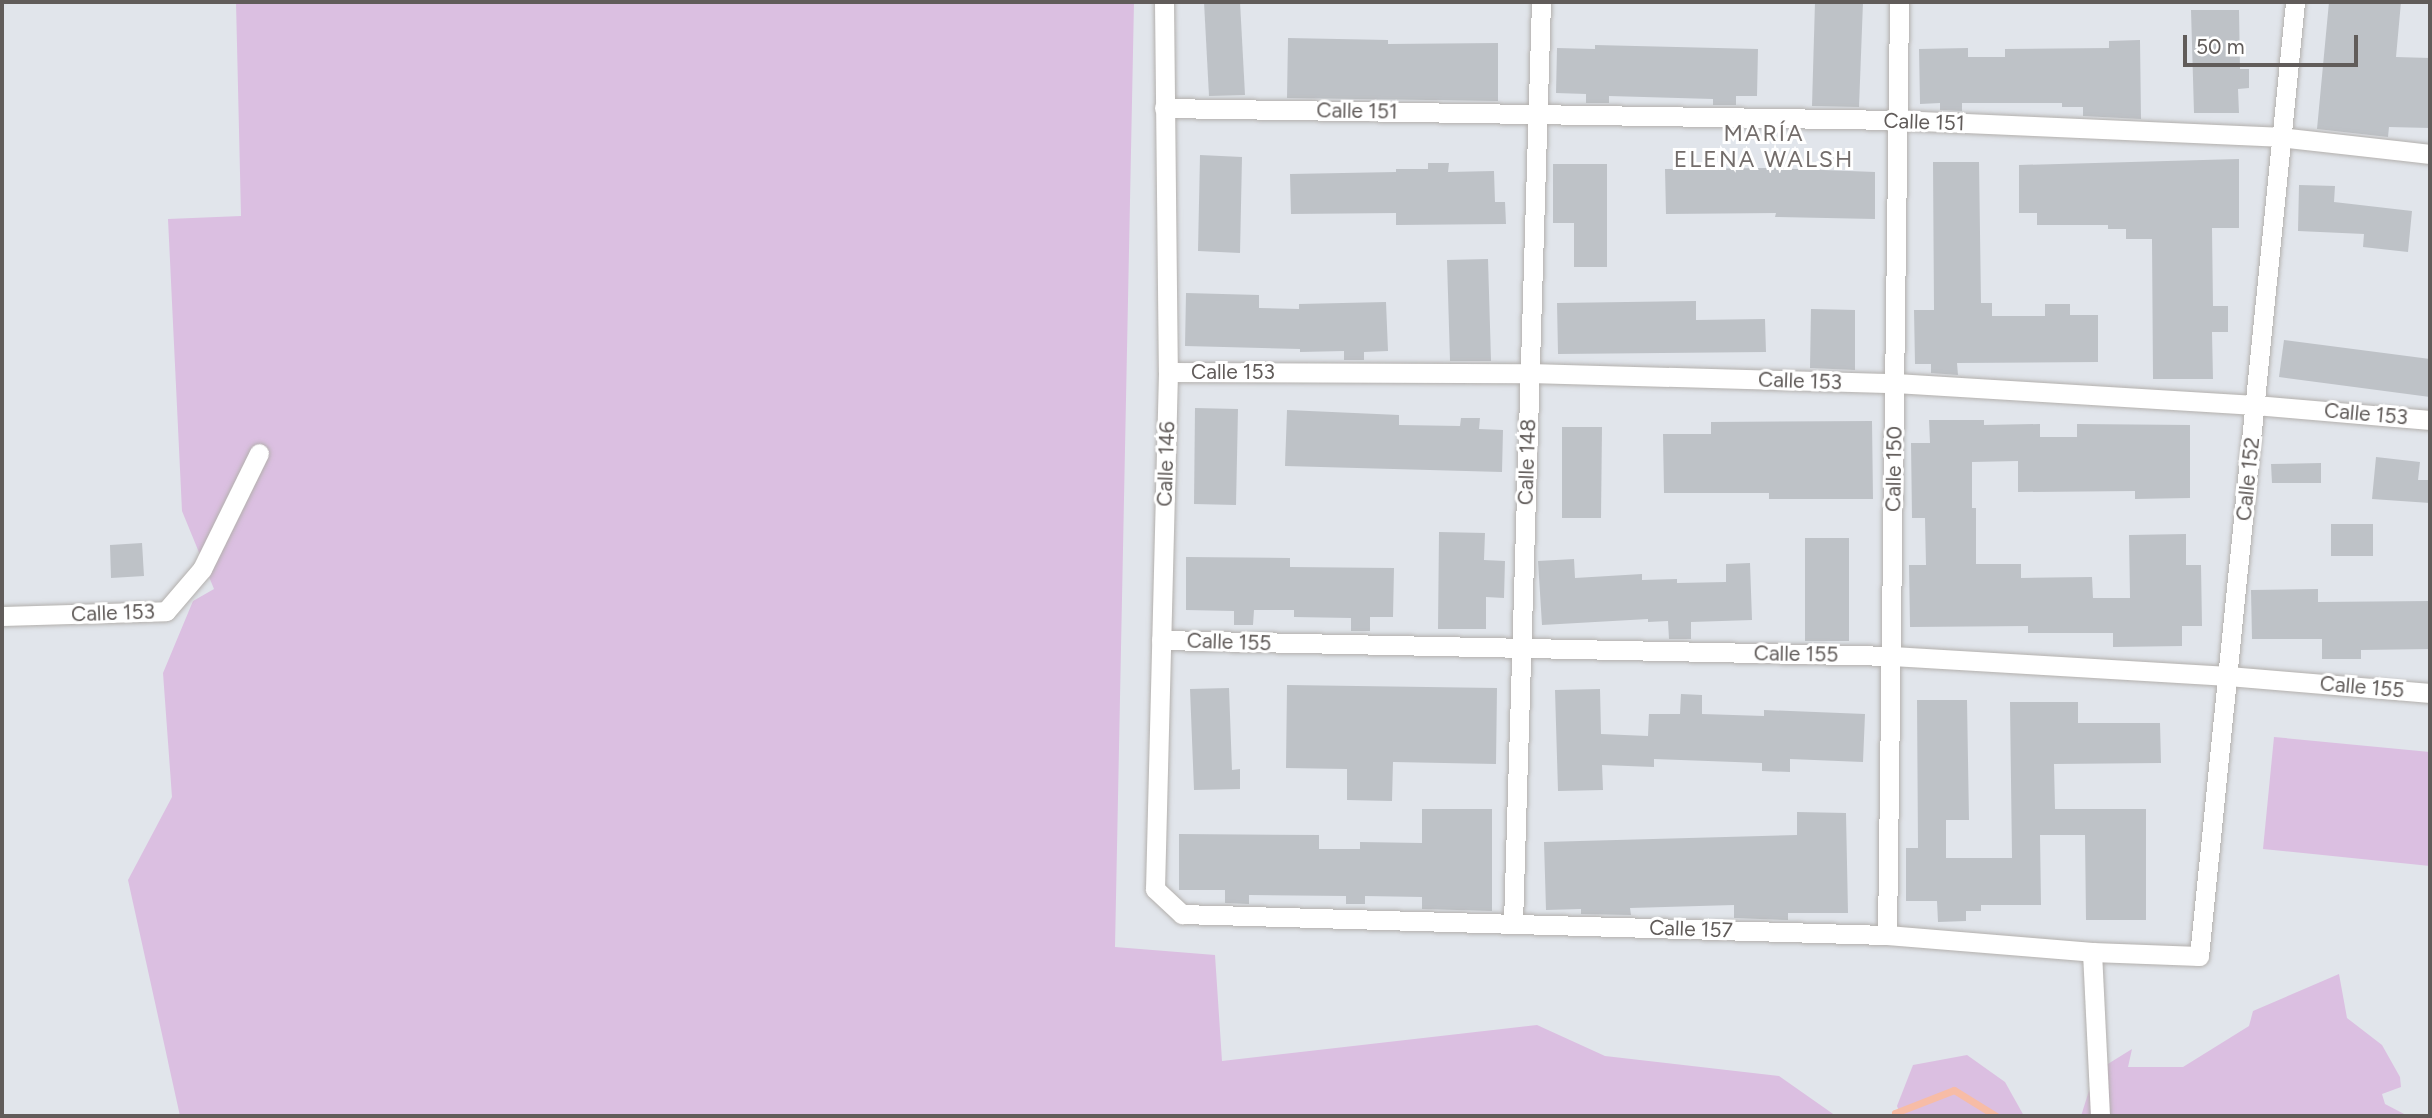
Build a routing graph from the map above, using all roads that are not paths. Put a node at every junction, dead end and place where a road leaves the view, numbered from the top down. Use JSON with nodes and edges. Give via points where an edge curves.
{"nodes":[{"id":1,"x":1164,"y":2,"type":"edge"},
{"id":2,"x":1541,"y":2,"type":"edge"},
{"id":3,"x":1899,"y":2,"type":"edge"},
{"id":4,"x":2295,"y":2,"type":"edge"},
{"id":5,"x":1164,"y":108,"type":"junction"},
{"id":6,"x":1538,"y":113,"type":"junction"},
{"id":7,"x":1897,"y":120,"type":"junction"},
{"id":8,"x":2279,"y":137,"type":"junction"},
{"id":9,"x":2430,"y":154,"type":"edge"},
{"id":10,"x":1168,"y":372,"type":"junction"},
{"id":11,"x":1530,"y":373,"type":"junction"},
{"id":12,"x":1895,"y":383,"type":"junction"},
{"id":13,"x":2255,"y":405,"type":"junction"},
{"id":14,"x":2430,"y":420,"type":"edge"},
{"id":15,"x":259,"y":453,"type":"dead end"},
{"id":16,"x":2,"y":616,"type":"edge"},
{"id":17,"x":1161,"y":640,"type":"junction"},
{"id":18,"x":1521,"y":650,"type":"junction"},
{"id":19,"x":1892,"y":656,"type":"junction"},
{"id":20,"x":2228,"y":676,"type":"junction"},
{"id":21,"x":2430,"y":693,"type":"edge"},
{"id":22,"x":1182,"y":914,"type":"joint"},
{"id":23,"x":1513,"y":923,"type":"junction"},
{"id":24,"x":1887,"y":935,"type":"junction"},
{"id":25,"x":2092,"y":952,"type":"junction"},
{"id":26,"x":2199,"y":957,"type":"joint"},
{"id":27,"x":2099,"y":1107,"type":"edge"}],
"edges":[{"from":1,"to":5,"type":"street","name":"Calle 146"},
{"from":2,"to":6,"type":"street","name":"Calle 148"},
{"from":3,"to":7,"type":"street","name":"Calle 150"},
{"from":4,"to":8,"type":"street","name":"Calle 152"},
{"from":5,"to":6,"type":"street","name":"Calle 151"},
{"from":5,"to":10,"type":"street","name":"Calle 146"},
{"from":6,"to":7,"type":"street","name":"Calle 151"},
{"from":6,"to":11,"type":"street","name":"Calle 148"},
{"from":7,"to":8,"type":"street","name":"Calle 151"},
{"from":7,"to":12,"type":"street","name":"Calle 150"},
{"from":8,"to":9,"type":"street","name":"Calle 151"},
{"from":8,"to":13,"type":"street","name":"Calle 152"},
{"from":10,"to":11,"type":"street","name":"Calle 153"},
{"from":10,"to":17,"type":"street","name":"Calle 146"},
{"from":11,"to":12,"type":"street","name":"Calle 153"},
{"from":11,"to":18,"type":"street","name":"Calle 148"},
{"from":12,"to":13,"type":"street","name":"Calle 153"},
{"from":12,"to":19,"type":"street","name":"Calle 150"},
{"from":13,"to":14,"type":"street","name":"Calle 153"},
{"from":13,"to":20,"type":"street","name":"Calle 152"},
{"from":15,"to":16,"type":"street","name":"Calle 153","via":[[202,569],[166,611]]},
{"from":17,"to":18,"type":"street","name":"Calle 155"},
{"from":17,"to":22,"type":"street","name":"Calle 146","via":[[1155,889]]},
{"from":18,"to":19,"type":"street","name":"Calle 155"},
{"from":18,"to":23,"type":"street","name":"Calle 148"},
{"from":19,"to":20,"type":"street","name":"Calle 155"},
{"from":19,"to":24,"type":"street","name":"Calle 150"},
{"from":20,"to":21,"type":"street","name":"Calle 155"},
{"from":20,"to":26,"type":"street","name":"Calle 152"},
{"from":22,"to":23,"type":"street","name":"Calle 157"},
{"from":23,"to":24,"type":"street","name":"Calle 157"},
{"from":24,"to":25,"type":"street","name":"Calle 157"},
{"from":25,"to":26,"type":"street","name":"Calle 157"},
{"from":25,"to":27,"type":"street"}]}
